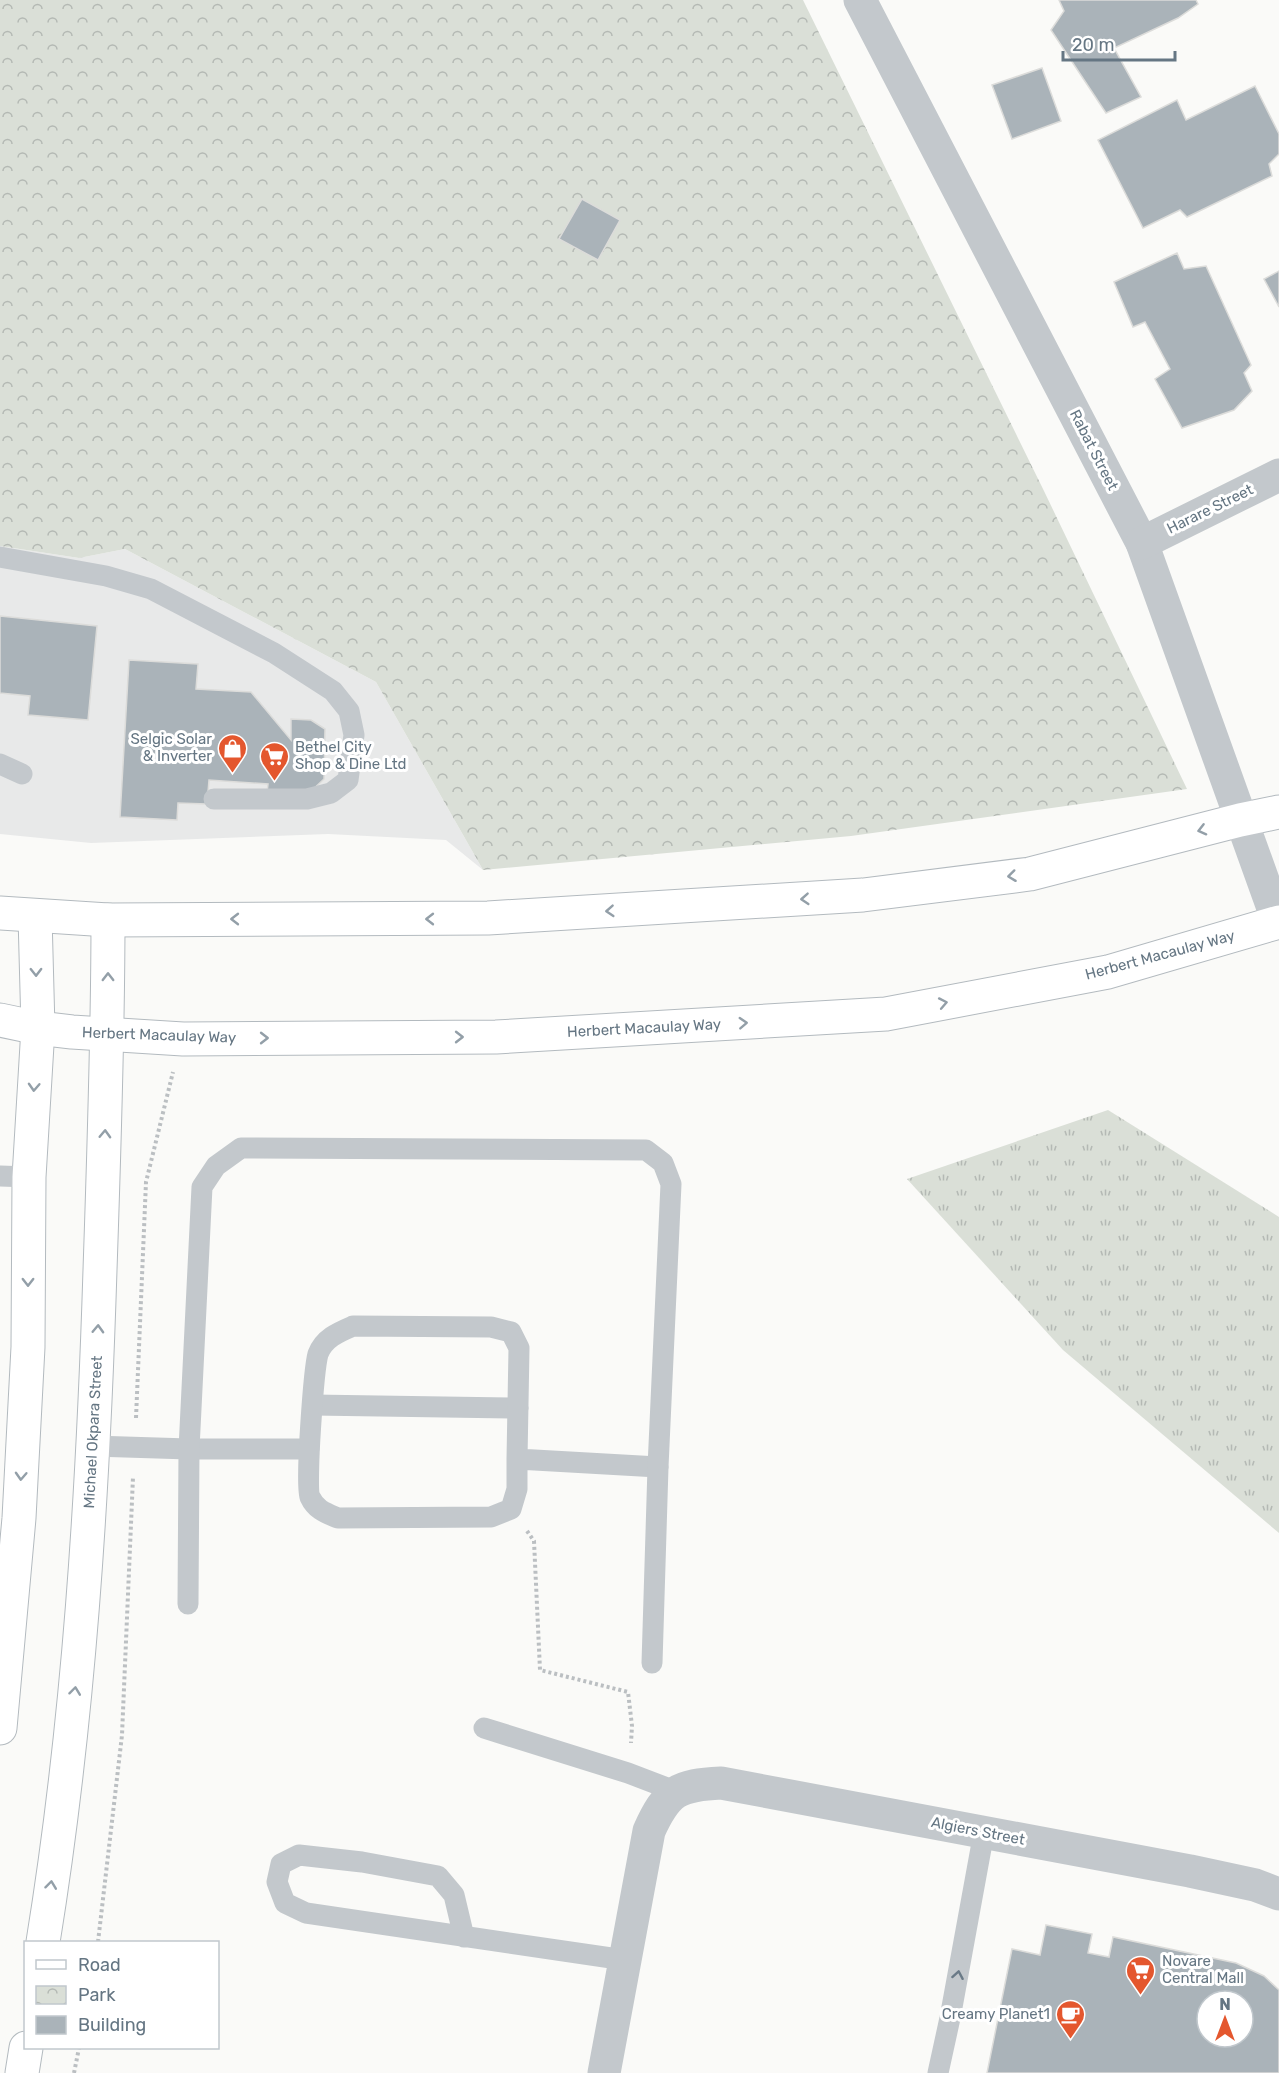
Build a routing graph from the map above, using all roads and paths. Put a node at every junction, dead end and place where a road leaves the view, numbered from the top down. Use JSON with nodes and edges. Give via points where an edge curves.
{"nodes":[{"id":1,"x":860,"y":0,"type":"edge"},
{"id":2,"x":1279,"y":475,"type":"edge"},
{"id":3,"x":1142,"y":543,"type":"junction"},
{"id":4,"x":0,"y":557,"type":"edge"},
{"id":5,"x":0,"y":764,"type":"edge"},
{"id":6,"x":22,"y":774,"type":"dead end"},
{"id":7,"x":214,"y":799,"type":"dead end"},
{"id":8,"x":1279,"y":812,"type":"edge"},
{"id":9,"x":1240,"y":820,"type":"junction"},
{"id":10,"x":0,"y":912,"type":"edge"},
{"id":11,"x":35,"y":916,"type":"junction"},
{"id":12,"x":108,"y":920,"type":"junction"},
{"id":13,"x":1279,"y":922,"type":"edge"},
{"id":14,"x":0,"y":1020,"type":"edge"},
{"id":15,"x":38,"y":1028,"type":"junction"},
{"id":16,"x":108,"y":1033,"type":"junction"},
{"id":17,"x":183,"y":1039,"type":"junction"},
{"id":18,"x":14,"y":1177,"type":"edge"},
{"id":19,"x":313,"y":1406,"type":"junction"},
{"id":20,"x":518,"y":1408,"type":"junction"},
{"id":21,"x":93,"y":1446,"type":"junction"},
{"id":22,"x":135,"y":1447,"type":"junction"},
{"id":23,"x":189,"y":1449,"type":"junction"},
{"id":24,"x":309,"y":1449,"type":"junction"},
{"id":25,"x":517,"y":1459,"type":"junction"},
{"id":26,"x":658,"y":1467,"type":"junction"},
{"id":27,"x":511,"y":1509,"type":"junction"},
{"id":28,"x":188,"y":1604,"type":"dead end"},
{"id":29,"x":652,"y":1663,"type":"dead end"},
{"id":30,"x":0,"y":1728,"type":"edge"},
{"id":31,"x":484,"y":1728,"type":"dead end"},
{"id":32,"x":628,"y":1773,"type":"junction"},
{"id":33,"x":675,"y":1791,"type":"junction"},
{"id":34,"x":984,"y":1832,"type":"junction"},
{"id":35,"x":1279,"y":1894,"type":"edge"},
{"id":36,"x":464,"y":1936,"type":"junction"},
{"id":37,"x":43,"y":1941,"type":"edge"},
{"id":38,"x":98,"y":1941,"type":"edge"},
{"id":39,"x":625,"y":1960,"type":"junction"},
{"id":40,"x":26,"y":2049,"type":"edge"},
{"id":41,"x":79,"y":2049,"type":"edge"},
{"id":42,"x":22,"y":2073,"type":"edge"},
{"id":43,"x":74,"y":2073,"type":"edge"},
{"id":44,"x":604,"y":2073,"type":"edge"},
{"id":45,"x":938,"y":2073,"type":"edge"}],
"edges":[{"from":1,"to":3,"type":"street","name":"Rabat Street"},
{"from":2,"to":3,"type":"street","name":"Harare Street"},
{"from":3,"to":9,"type":"street","name":"Rabat Street"},
{"from":4,"to":7,"type":"lane","via":[[105,576],[151,589],[274,653],[333,690],[349,711],[354,735],[348,780],[331,793],[307,799]]},
{"from":5,"to":6,"type":"lane"},
{"from":8,"to":9,"type":"main road"},
{"from":9,"to":12,"type":"main road","one_way":true,"via":[[1030,874],[863,895],[488,918]]},
{"from":9,"to":13,"type":"street","name":"Rabat Street"},
{"from":10,"to":11,"type":"main road"},
{"from":11,"to":12,"type":"main road"},
{"from":11,"to":15,"type":"main road","one_way":true},
{"from":16,"to":12,"type":"main road","name":"Michael Okpara Street","one_way":true},
{"from":17,"to":13,"type":"main road","name":"Herbert Macaulay Way","one_way":true,"via":[[496,1037],[886,1014],[1108,972]]},
{"from":14,"to":15,"type":"main road","name":"Herbert Macaulay Way"},
{"from":15,"to":16,"type":"main road","name":"Herbert Macaulay Way"},
{"from":15,"to":18,"type":"main road","one_way":true},
{"from":16,"to":17,"type":"main road","name":"Herbert Macaulay Way"},
{"from":21,"to":16,"type":"main road","name":"Michael Okpara Street","one_way":true},
{"from":17,"to":22,"type":"path","via":[[146,1182]]},
{"from":18,"to":30,"type":"main road","one_way":true,"via":[[28,1347],[19,1518]]},
{"from":19,"to":20,"type":"lane"},
{"from":19,"to":20,"type":"lane","via":[[318,1353],[333,1334],[353,1326],[491,1327],[511,1332],[519,1348]]},
{"from":19,"to":24,"type":"lane"},
{"from":20,"to":25,"type":"lane"},
{"from":21,"to":22,"type":"lane"},
{"from":37,"to":21,"type":"main road","name":"Michael Okpara Street","one_way":true,"via":[[79,1659]]},
{"from":22,"to":23,"type":"lane"},
{"from":22,"to":38,"type":"path","via":[[122,1735]]},
{"from":23,"to":24,"type":"lane"},
{"from":23,"to":26,"type":"lane","via":[[202,1187],[216,1166],[241,1148],[646,1150],[663,1163],[671,1184]]},
{"from":23,"to":28,"type":"lane"},
{"from":24,"to":27,"type":"lane","via":[[309,1495],[318,1510],[338,1518],[491,1517]]},
{"from":25,"to":26,"type":"lane"},
{"from":25,"to":27,"type":"lane","via":[[517,1489]]},
{"from":26,"to":29,"type":"lane"},
{"from":27,"to":32,"type":"path","via":[[534,1541],[540,1670],[628,1692],[632,1726]]},
{"from":31,"to":32,"type":"lane"},
{"from":32,"to":33,"type":"lane"},
{"from":33,"to":34,"type":"street","name":"Algiers Street","via":[[721,1783]]},
{"from":33,"to":39,"type":"street","via":[[659,1809],[650,1831]]},
{"from":34,"to":35,"type":"street","name":"Algiers Street","via":[[1190,1871]]},
{"from":45,"to":34,"type":"lane","one_way":true},
{"from":36,"to":36,"type":"lane","via":[[306,1913],[285,1903],[277,1882],[281,1864],[299,1855],[438,1876],[454,1895]]},
{"from":36,"to":39,"type":"lane"},
{"from":39,"to":44,"type":"street"},
{"from":40,"to":42,"type":"main road"},
{"from":41,"to":43,"type":"path"}]}
